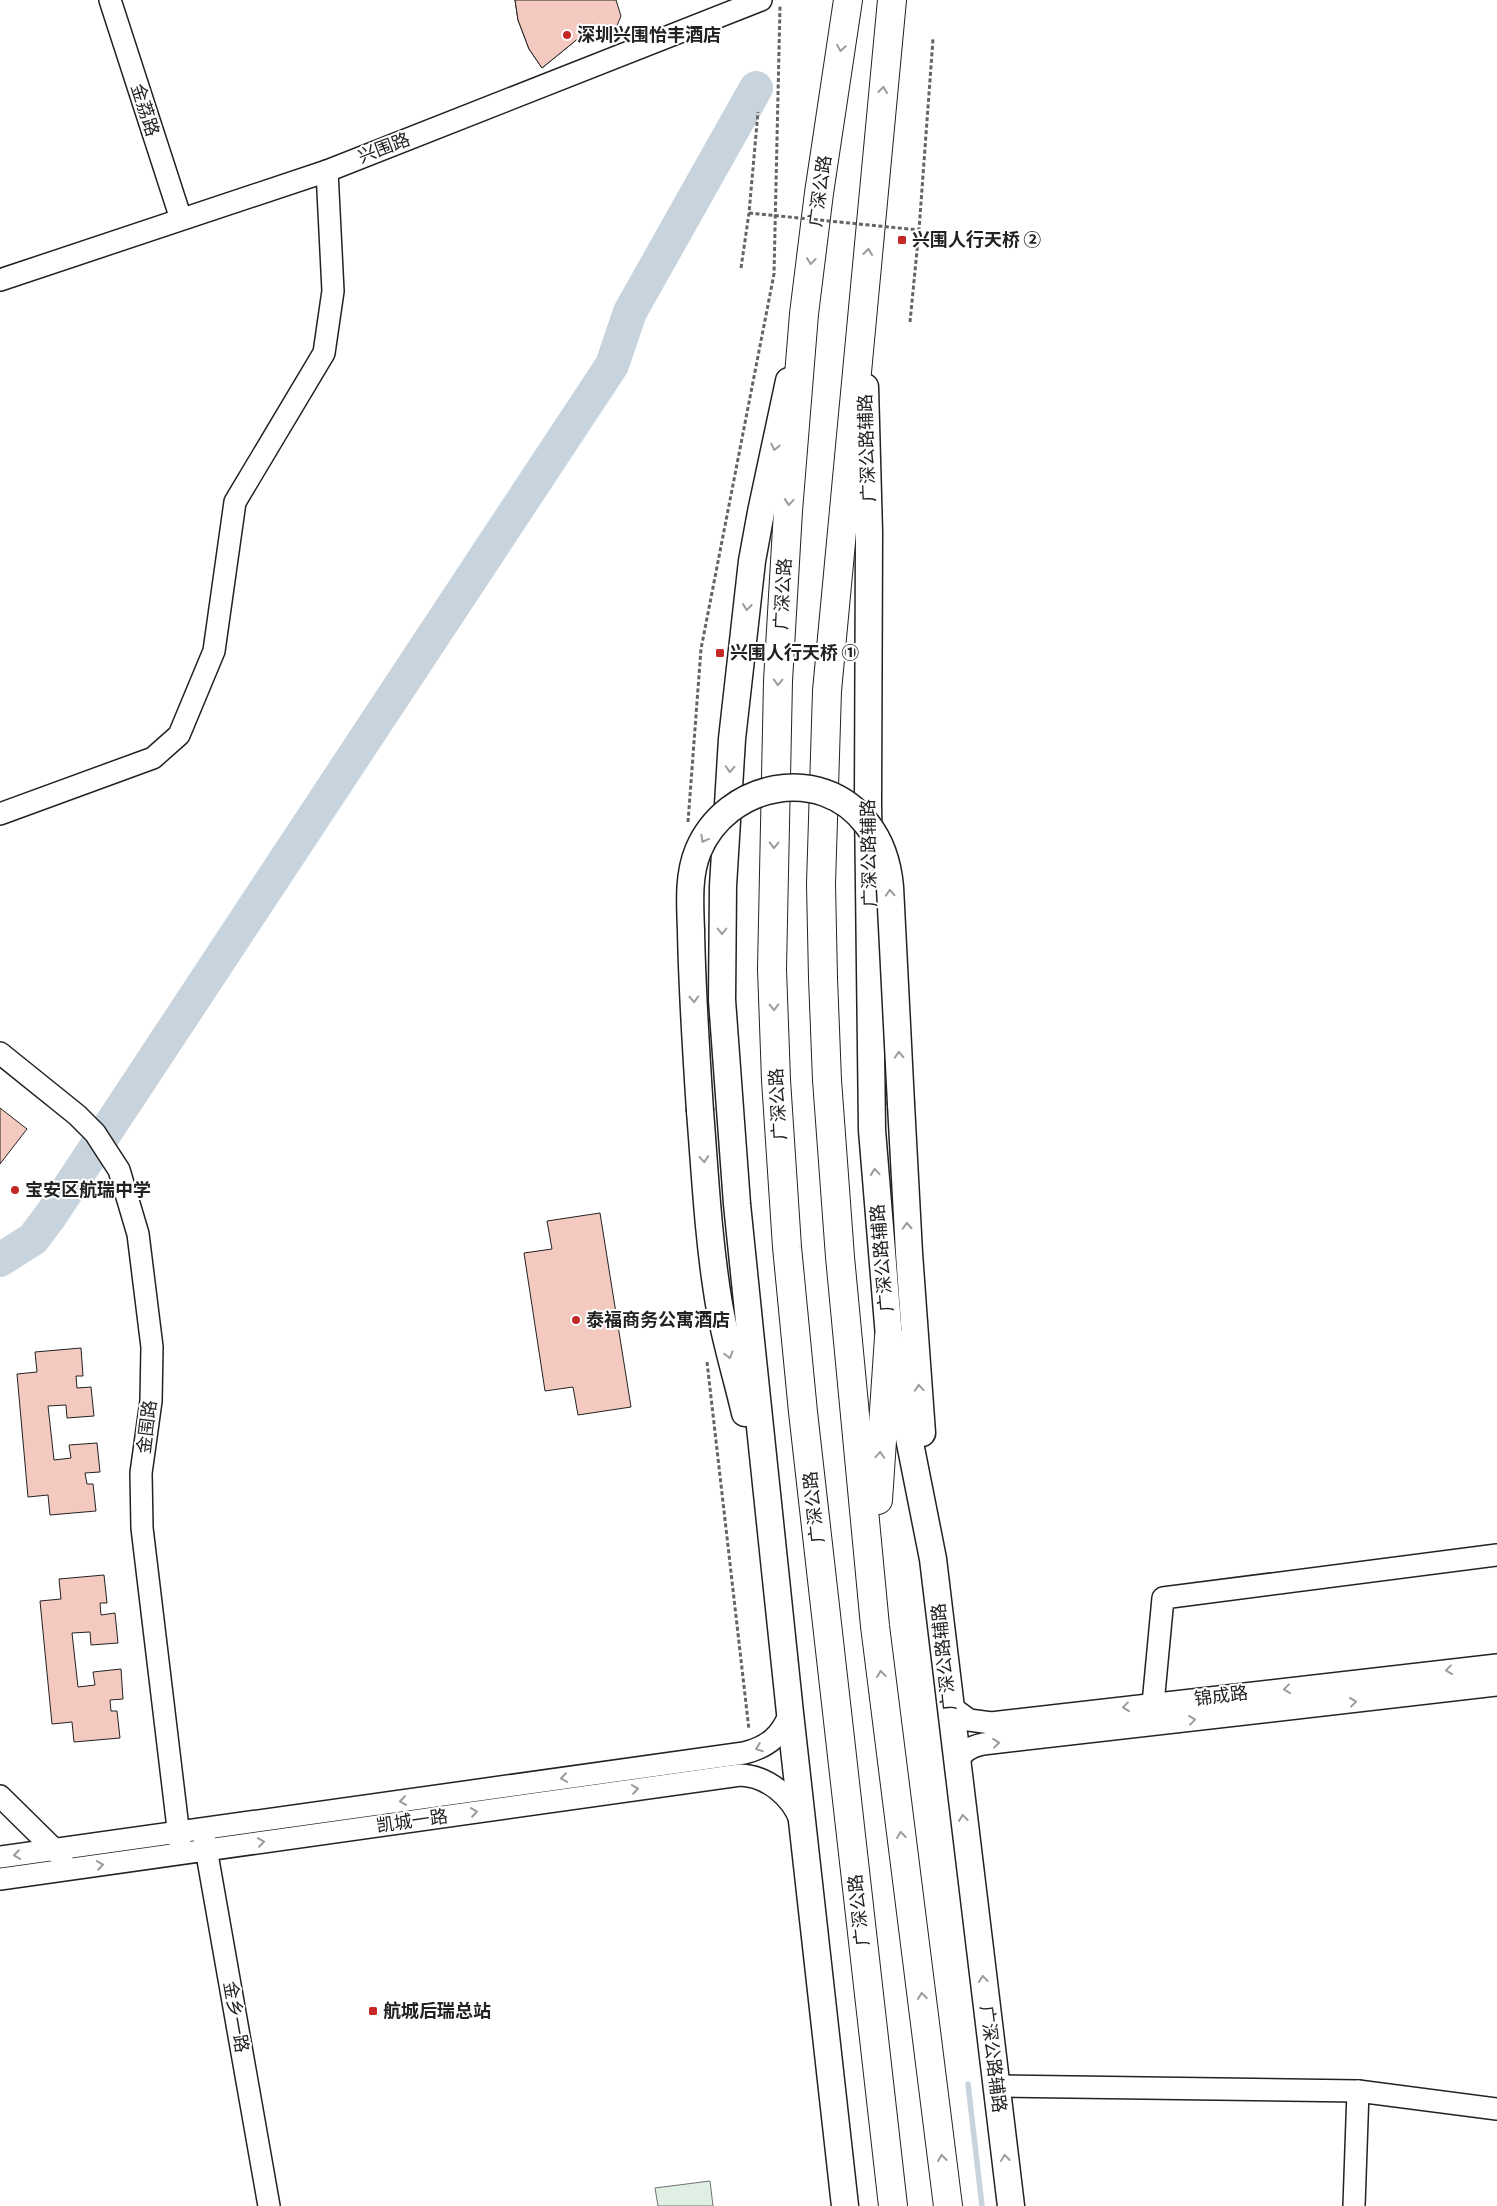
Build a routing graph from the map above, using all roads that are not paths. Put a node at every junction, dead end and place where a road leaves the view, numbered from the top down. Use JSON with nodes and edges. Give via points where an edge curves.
{"nodes":[{"id":1,"x":110,"y":0,"type":"edge"},
{"id":2,"x":762,"y":0,"type":"edge"},
{"id":3,"x":848,"y":0,"type":"edge"},
{"id":4,"x":892,"y":0,"type":"edge"},
{"id":5,"x":326,"y":171,"type":"junction"},
{"id":6,"x":181,"y":220,"type":"junction"},
{"id":7,"x":0,"y":280,"type":"edge"},
{"id":8,"x":863,"y":300,"type":"junction"},
{"id":9,"x":804,"y":314,"type":"junction"},
{"id":10,"x":0,"y":814,"type":"edge"},
{"id":11,"x":0,"y":1053,"type":"edge"},
{"id":12,"x":889,"y":1337,"type":"junction"},
{"id":13,"x":768,"y":1508,"type":"junction"},
{"id":14,"x":1497,"y":1555,"type":"edge"},
{"id":15,"x":933,"y":1559,"type":"junction"},
{"id":16,"x":875,"y":1626,"type":"junction"},
{"id":17,"x":1497,"y":1665,"type":"edge"},
{"id":18,"x":1497,"y":1685,"type":"edge"},
{"id":19,"x":1153,"y":1704,"type":"junction"},
{"id":20,"x":950,"y":1706,"type":"junction"},
{"id":21,"x":790,"y":1713,"type":"junction"},
{"id":22,"x":956,"y":1765,"type":"junction"},
{"id":23,"x":0,"y":1796,"type":"edge"},
{"id":24,"x":802,"y":1824,"type":"junction"},
{"id":25,"x":203,"y":1829,"type":"junction"},
{"id":26,"x":178,"y":1832,"type":"junction"},
{"id":27,"x":54,"y":1850,"type":"junction"},
{"id":28,"x":206,"y":1850,"type":"junction"},
{"id":29,"x":181,"y":1853,"type":"junction"},
{"id":30,"x":0,"y":1857,"type":"edge"},
{"id":31,"x":74,"y":1868,"type":"junction"},
{"id":32,"x":0,"y":1879,"type":"edge"},
{"id":33,"x":996,"y":2086,"type":"junction"},
{"id":34,"x":1358,"y":2091,"type":"junction"},
{"id":35,"x":1497,"y":2109,"type":"edge"},
{"id":36,"x":269,"y":2206,"type":"edge"},
{"id":37,"x":845,"y":2206,"type":"edge"},
{"id":38,"x":893,"y":2206,"type":"edge"},
{"id":39,"x":948,"y":2206,"type":"edge"},
{"id":40,"x":1011,"y":2206,"type":"edge"},
{"id":41,"x":1354,"y":2206,"type":"edge"}],
"edges":[{"from":1,"to":6,"type":"street","name":"金荔路"},
{"from":2,"to":5,"type":"street","name":"兴围路"},
{"from":3,"to":9,"type":"highway","name":"广深公路","one_way":true},
{"from":8,"to":4,"type":"highway","one_way":true},
{"from":5,"to":6,"type":"street","name":"兴围路"},
{"from":5,"to":10,"type":"street","via":[[333,291],[324,353],[235,502],[214,651],[179,735],[153,758]]},
{"from":6,"to":7,"type":"street","name":"兴围路"},
{"from":12,"to":8,"type":"main road","name":"广深公路辅路","one_way":true,"via":[[872,1130],[869,532]]},
{"from":8,"to":16,"type":"highway","via":[[827,691],[821,884],[827,1080],[840,1257]]},
{"from":9,"to":13,"type":"main road","one_way":true,"via":[[752,562],[732,739],[723,886],[722,1000],[735,1184]]},
{"from":9,"to":38,"type":"highway","name":"广深公路","one_way":true,"via":[[778,681],[772,969],[776,1080],[787,1247],[803,1412]]},
{"from":11,"to":26,"type":"street","name":"金围路","via":[[95,1132],[119,1170],[133,1214],[141,1251],[152,1348],[151,1401],[141,1473],[142,1528]]},
{"from":12,"to":15,"type":"main road","name":"广深公路辅路"},
{"from":16,"to":12,"type":"highway","one_way":true,"via":[[879,1465]]},
{"from":15,"to":13,"type":"main road","one_way":true,"bridge":true,"via":[[912,1310],[890,887],[884,853],[872,830],[840,801],[824,794],[790,788],[756,793],[726,811],[704,837],[692,869],[690,915],[700,1111],[718,1298]]},
{"from":13,"to":21,"type":"main road"},
{"from":14,"to":19,"type":"street","via":[[1163,1598]]},
{"from":15,"to":20,"type":"main road","name":"广深公路辅路"},
{"from":39,"to":16,"type":"highway","one_way":true},
{"from":17,"to":19,"type":"street","name":"锦成路","one_way":true},
{"from":22,"to":18,"type":"street","name":"锦成路","one_way":true,"via":[[968,1749],[983,1744]]},
{"from":19,"to":20,"type":"street","name":"锦成路","one_way":true,"via":[[991,1723],[969,1720]]},
{"from":20,"to":22,"type":"main road","name":"广深公路辅路"},
{"from":21,"to":24,"type":"main road"},
{"from":21,"to":25,"type":"street","name":"凯城一路","one_way":true,"via":[[785,1726],[770,1744],[744,1753]]},
{"from":33,"to":22,"type":"main road","name":"广深公路辅路","one_way":true},
{"from":23,"to":27,"type":"street"},
{"from":28,"to":24,"type":"street","name":"凯城一路","one_way":true,"via":[[740,1775],[753,1775],[775,1788],[792,1805]]},
{"from":24,"to":37,"type":"main road"},
{"from":25,"to":26,"type":"street","name":"凯城一路"},
{"from":25,"to":28,"type":"street","name":"金乡一路"},
{"from":26,"to":27,"type":"street","name":"凯城一路"},
{"from":26,"to":29,"type":"street","name":"金围路"},
{"from":27,"to":30,"type":"street","name":"凯城一路","one_way":true},
{"from":27,"to":31,"type":"street"},
{"from":28,"to":29,"type":"street","name":"凯城一路"},
{"from":28,"to":36,"type":"street","name":"金乡一路"},
{"from":31,"to":29,"type":"street","name":"凯城一路","one_way":true},
{"from":31,"to":32,"type":"street","name":"凯城一路"},
{"from":33,"to":34,"type":"street"},
{"from":40,"to":33,"type":"main road","name":"广深公路辅路","one_way":true},
{"from":34,"to":35,"type":"street"},
{"from":34,"to":41,"type":"street"}]}
